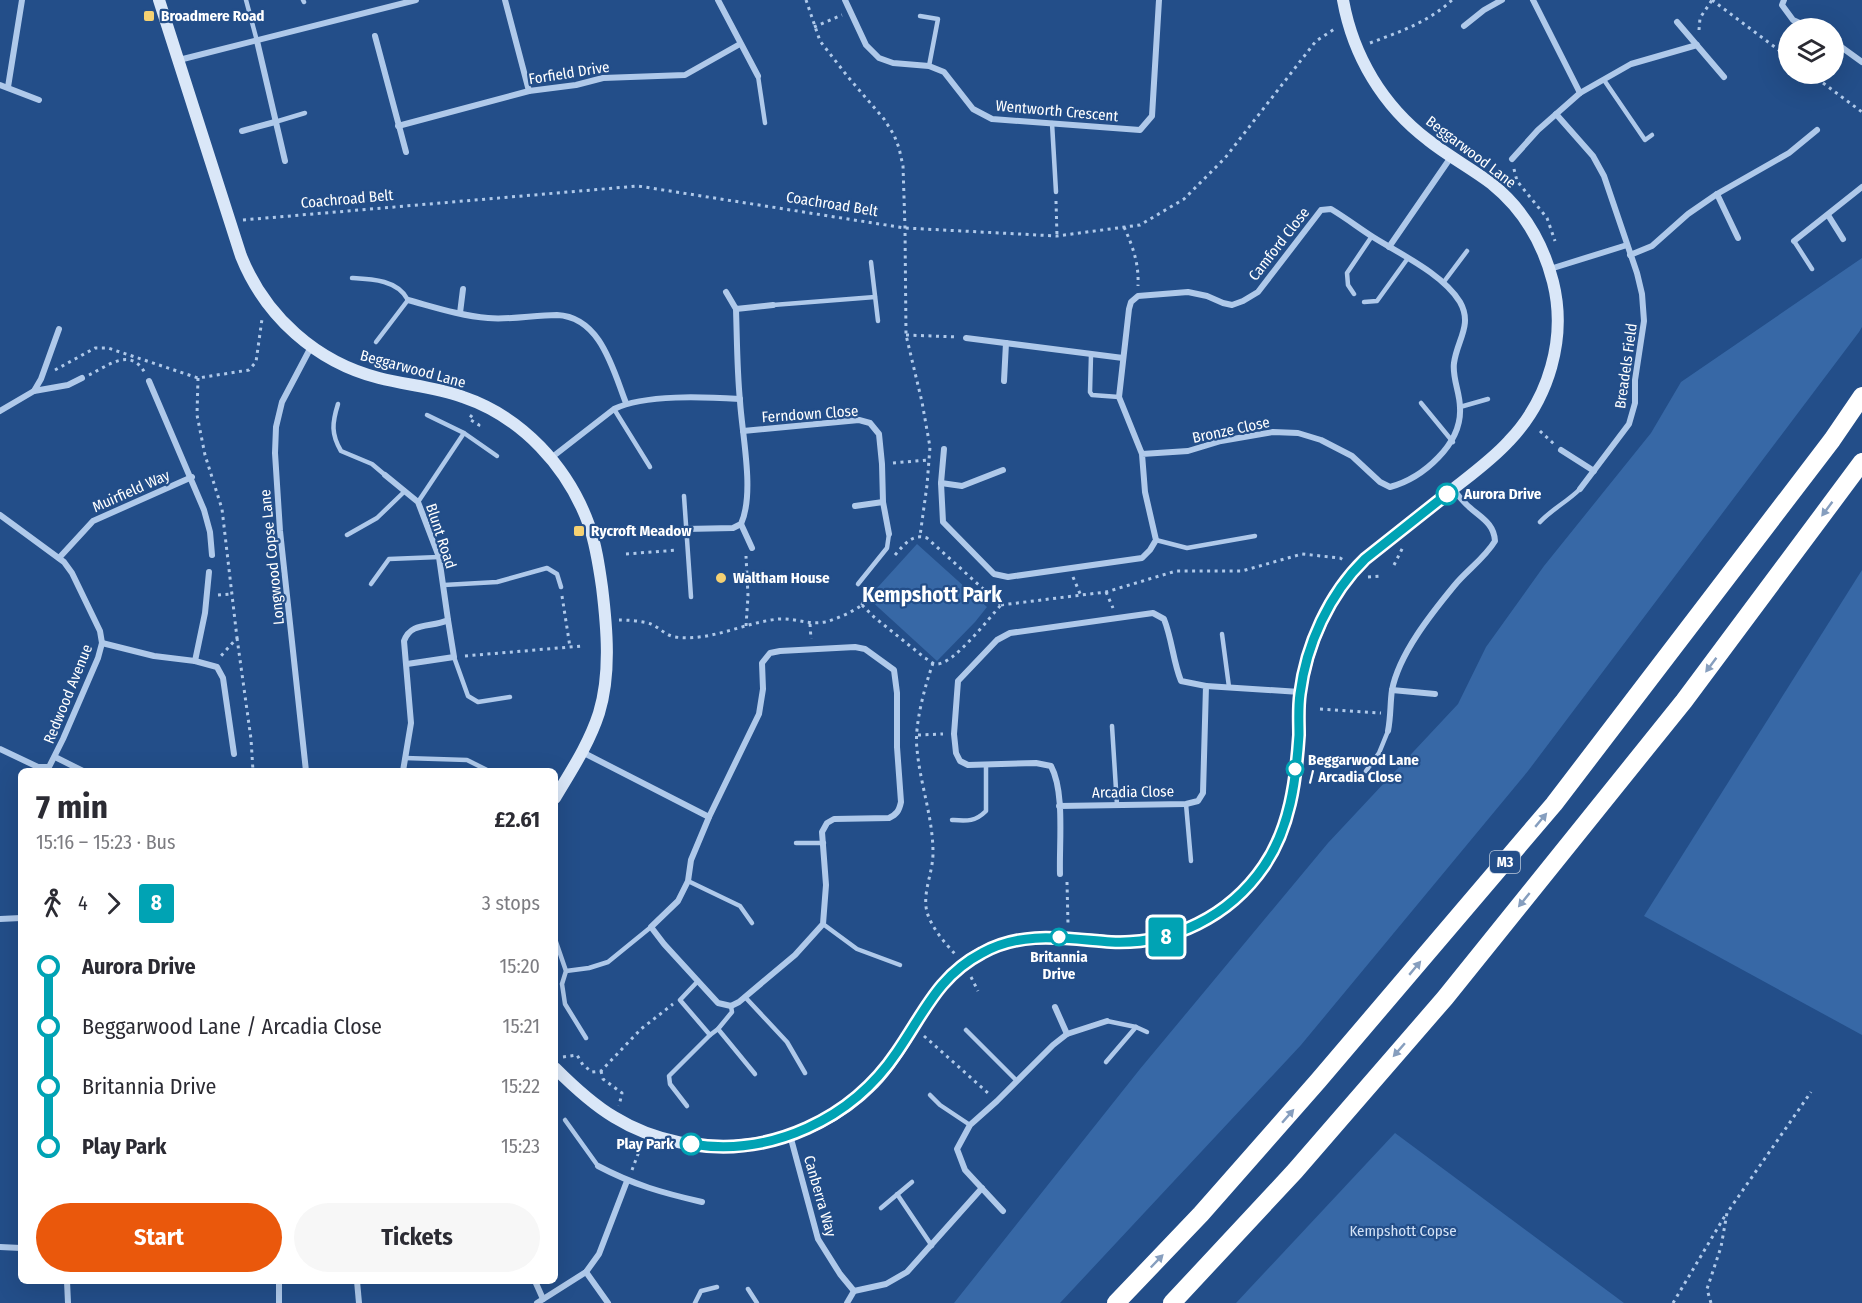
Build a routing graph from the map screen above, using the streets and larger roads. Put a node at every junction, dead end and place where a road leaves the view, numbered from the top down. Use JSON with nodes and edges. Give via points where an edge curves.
{"nodes":[{"id":1,"x":22,"y":0,"type":"edge"},
{"id":2,"x":159,"y":0,"type":"edge"},
{"id":3,"x":416,"y":0,"type":"edge"},
{"id":4,"x":505,"y":0,"type":"edge"},
{"id":5,"x":718,"y":0,"type":"edge"},
{"id":6,"x":845,"y":0,"type":"edge"},
{"id":7,"x":1160,"y":0,"type":"edge"},
{"id":8,"x":1343,"y":0,"type":"edge"},
{"id":9,"x":1502,"y":0,"type":"edge"},
{"id":10,"x":1533,"y":0,"type":"edge"},
{"id":11,"x":1784,"y":0,"type":"edge"},
{"id":12,"x":406,"y":1,"type":"edge"},
{"id":13,"x":1792,"y":18,"type":"edge"},
{"id":14,"x":1677,"y":22,"type":"dead end"},
{"id":15,"x":1464,"y":27,"type":"dead end"},
{"id":16,"x":375,"y":36,"type":"dead end"},
{"id":17,"x":257,"y":41,"type":"junction"},
{"id":18,"x":740,"y":44,"type":"junction"},
{"id":19,"x":1697,"y":45,"type":"junction"},
{"id":20,"x":1844,"y":49,"type":"edge"},
{"id":21,"x":178,"y":60,"type":"junction"},
{"id":22,"x":1862,"y":62,"type":"edge"},
{"id":23,"x":758,"y":76,"type":"road end"},
{"id":24,"x":1724,"y":77,"type":"dead end"},
{"id":25,"x":0,"y":85,"type":"edge"},
{"id":26,"x":8,"y":87,"type":"junction"},
{"id":27,"x":529,"y":91,"type":"junction"},
{"id":28,"x":1580,"y":93,"type":"junction"},
{"id":29,"x":39,"y":100,"type":"dead end"},
{"id":30,"x":1556,"y":114,"type":"junction"},
{"id":31,"x":275,"y":122,"type":"junction"},
{"id":32,"x":398,"y":126,"type":"junction"},
{"id":33,"x":1817,"y":130,"type":"dead end"},
{"id":34,"x":242,"y":131,"type":"dead end"},
{"id":35,"x":406,"y":152,"type":"dead end"},
{"id":36,"x":1452,"y":156,"type":"junction"},
{"id":37,"x":1512,"y":159,"type":"road end"},
{"id":38,"x":285,"y":161,"type":"dead end"},
{"id":39,"x":1862,"y":187,"type":"edge"},
{"id":40,"x":1717,"y":194,"type":"junction"},
{"id":41,"x":1828,"y":215,"type":"junction"},
{"id":42,"x":1738,"y":238,"type":"dead end"},
{"id":43,"x":1843,"y":239,"type":"dead end"},
{"id":44,"x":1794,"y":241,"type":"road end"},
{"id":45,"x":1627,"y":245,"type":"junction"},
{"id":46,"x":1389,"y":247,"type":"junction"},
{"id":47,"x":1630,"y":255,"type":"junction"},
{"id":48,"x":1550,"y":269,"type":"junction"},
{"id":49,"x":463,"y":289,"type":"dead end"},
{"id":50,"x":726,"y":292,"type":"dead end"},
{"id":51,"x":408,"y":300,"type":"road end"},
{"id":52,"x":773,"y":305,"type":"road end"},
{"id":53,"x":736,"y":309,"type":"junction"},
{"id":54,"x":460,"y":313,"type":"junction"},
{"id":55,"x":59,"y":329,"type":"dead end"},
{"id":56,"x":966,"y":338,"type":"road end"},
{"id":57,"x":1006,"y":343,"type":"junction"},
{"id":58,"x":310,"y":347,"type":"junction"},
{"id":59,"x":1123,"y":358,"type":"junction"},
{"id":60,"x":82,"y":378,"type":"road end"},
{"id":61,"x":149,"y":381,"type":"road end"},
{"id":62,"x":1004,"y":381,"type":"dead end"},
{"id":63,"x":34,"y":391,"type":"junction"},
{"id":64,"x":1862,"y":396,"type":"edge"},
{"id":65,"x":740,"y":399,"type":"junction"},
{"id":66,"x":626,"y":403,"type":"junction"},
{"id":67,"x":0,"y":411,"type":"edge"},
{"id":68,"x":742,"y":431,"type":"junction"},
{"id":69,"x":944,"y":449,"type":"dead end"},
{"id":70,"x":1561,"y":450,"type":"road end"},
{"id":71,"x":1142,"y":454,"type":"junction"},
{"id":72,"x":550,"y":458,"type":"junction"},
{"id":73,"x":1862,"y":462,"type":"edge"},
{"id":74,"x":1003,"y":470,"type":"dead end"},
{"id":75,"x":1594,"y":471,"type":"junction"},
{"id":76,"x":386,"y":475,"type":"road end"},
{"id":77,"x":192,"y":477,"type":"junction"},
{"id":78,"x":941,"y":483,"type":"junction"},
{"id":79,"x":1453,"y":489,"type":"junction"},
{"id":80,"x":1580,"y":489,"type":"road end"},
{"id":81,"x":883,"y":502,"type":"junction"},
{"id":82,"x":855,"y":506,"type":"dead end"},
{"id":83,"x":0,"y":515,"type":"edge"},
{"id":84,"x":741,"y":524,"type":"junction"},
{"id":85,"x":686,"y":529,"type":"road end"},
{"id":86,"x":889,"y":534,"type":"road end"},
{"id":87,"x":752,"y":548,"type":"road end"},
{"id":88,"x":212,"y":555,"type":"dead end"},
{"id":89,"x":59,"y":558,"type":"junction"},
{"id":90,"x":210,"y":572,"type":"dead end"},
{"id":91,"x":448,"y":620,"type":"junction"},
{"id":92,"x":102,"y":643,"type":"junction"},
{"id":93,"x":195,"y":661,"type":"junction"},
{"id":94,"x":407,"y":664,"type":"junction"},
{"id":95,"x":1206,"y":686,"type":"junction"},
{"id":96,"x":1392,"y":690,"type":"junction"},
{"id":97,"x":1300,"y":692,"type":"junction"},
{"id":98,"x":1435,"y":694,"type":"dead end"},
{"id":99,"x":1388,"y":731,"type":"road end"},
{"id":100,"x":0,"y":749,"type":"edge"},
{"id":101,"x":582,"y":752,"type":"junction"},
{"id":102,"x":234,"y":754,"type":"dead end"},
{"id":103,"x":55,"y":757,"type":"junction"},
{"id":104,"x":77,"y":768,"type":"edge"},
{"id":105,"x":306,"y":768,"type":"edge"},
{"id":106,"x":403,"y":768,"type":"edge"},
{"id":107,"x":558,"y":793,"type":"edge"},
{"id":108,"x":1059,"y":806,"type":"junction"},
{"id":109,"x":709,"y":817,"type":"junction"},
{"id":110,"x":1060,"y":874,"type":"road end"},
{"id":111,"x":18,"y":918,"type":"edge"},
{"id":112,"x":0,"y":919,"type":"edge"},
{"id":113,"x":1055,"y":1007,"type":"dead end"},
{"id":114,"x":1107,"y":1021,"type":"road end"},
{"id":115,"x":1067,"y":1034,"type":"junction"},
{"id":116,"x":558,"y":1071,"type":"edge"},
{"id":117,"x":790,"y":1135,"type":"junction"},
{"id":118,"x":598,"y":1166,"type":"road end"},
{"id":119,"x":627,"y":1181,"type":"junction"},
{"id":120,"x":982,"y":1188,"type":"junction"},
{"id":121,"x":702,"y":1202,"type":"dead end"},
{"id":122,"x":1003,"y":1212,"type":"dead end"},
{"id":123,"x":0,"y":1247,"type":"edge"},
{"id":124,"x":18,"y":1248,"type":"edge"},
{"id":125,"x":586,"y":1272,"type":"junction"},
{"id":126,"x":67,"y":1284,"type":"edge"},
{"id":127,"x":279,"y":1284,"type":"edge"},
{"id":128,"x":357,"y":1284,"type":"edge"},
{"id":129,"x":537,"y":1284,"type":"edge"},
{"id":130,"x":855,"y":1291,"type":"junction"},
{"id":131,"x":540,"y":1301,"type":"edge"},
{"id":132,"x":68,"y":1303,"type":"edge"},
{"id":133,"x":279,"y":1303,"type":"edge"},
{"id":134,"x":359,"y":1303,"type":"edge"},
{"id":135,"x":608,"y":1303,"type":"edge"},
{"id":136,"x":847,"y":1303,"type":"edge"},
{"id":137,"x":1116,"y":1303,"type":"edge"},
{"id":138,"x":1172,"y":1303,"type":"edge"}],
"edges":[{"from":1,"to":26,"type":"street"},
{"from":2,"to":21,"type":"street","name":"Beggarwood Lane"},
{"from":3,"to":12,"type":"street"},
{"from":4,"to":27,"type":"street"},
{"from":5,"to":18,"type":"street"},
{"from":6,"to":7,"type":"street","name":"Wentworth Crescent","via":[[866,45],[879,58],[944,72],[972,109],[992,119],[1140,130],[1152,116]]},
{"from":8,"to":36,"type":"street","name":"Beggarwood Lane","via":[[1357,48],[1392,108],[1428,141]]},
{"from":9,"to":15,"type":"street"},
{"from":10,"to":28,"type":"street"},
{"from":11,"to":13,"type":"street","via":[[1782,5]]},
{"from":12,"to":17,"type":"street"},
{"from":14,"to":19,"type":"street"},
{"from":16,"to":32,"type":"street"},
{"from":17,"to":21,"type":"street"},
{"from":17,"to":31,"type":"street"},
{"from":18,"to":23,"type":"street"},
{"from":18,"to":27,"type":"street","name":"Forfield Drive","via":[[685,75],[603,78]]},
{"from":19,"to":24,"type":"street"},
{"from":19,"to":28,"type":"street","via":[[1631,64]]},
{"from":20,"to":22,"type":"street"},
{"from":21,"to":58,"type":"street","name":"Beggarwood Lane","via":[[244,264],[264,298]]},
{"from":25,"to":26,"type":"street"},
{"from":26,"to":29,"type":"street"},
{"from":27,"to":32,"type":"street","name":"Forfield Drive"},
{"from":28,"to":30,"type":"street"},
{"from":30,"to":37,"type":"street"},
{"from":30,"to":45,"type":"street","name":"Breadels Field","via":[[1593,156],[1604,176]]},
{"from":31,"to":34,"type":"street"},
{"from":31,"to":38,"type":"street"},
{"from":32,"to":35,"type":"street"},
{"from":33,"to":40,"type":"street","via":[[1789,153]]},
{"from":36,"to":46,"type":"street"},
{"from":36,"to":48,"type":"street","name":"Beggarwood Lane","via":[[1517,208],[1538,240]]},
{"from":39,"to":41,"type":"street"},
{"from":40,"to":42,"type":"street"},
{"from":40,"to":47,"type":"street","via":[[1652,246]]},
{"from":41,"to":43,"type":"street"},
{"from":41,"to":44,"type":"street"},
{"from":45,"to":47,"type":"street","name":"Breadels Field"},
{"from":45,"to":48,"type":"street"},
{"from":46,"to":59,"type":"street","name":"Camford Close","via":[[1331,209],[1321,210],[1258,292],[1243,302],[1223,303],[1188,292],[1138,296],[1129,309]]},
{"from":46,"to":71,"type":"street","name":"Bronze Close","via":[[1443,283],[1461,303],[1466,319],[1454,366],[1461,407],[1459,422],[1453,442],[1444,452],[1405,483],[1390,487],[1352,456],[1322,440],[1298,434],[1273,432],[1188,451]]},
{"from":47,"to":75,"type":"street","name":"Breadels Field","via":[[1642,294],[1644,321],[1635,403],[1629,424]]},
{"from":48,"to":79,"type":"street","name":"Beggarwood Lane","via":[[1558,327],[1553,364],[1546,382],[1532,411],[1510,441]]},
{"from":49,"to":54,"type":"street"},
{"from":50,"to":53,"type":"street","name":"Ferndown Close"},
{"from":51,"to":54,"type":"street"},
{"from":52,"to":53,"type":"street"},
{"from":53,"to":65,"type":"street","name":"Ferndown Close"},
{"from":54,"to":66,"type":"street","via":[[488,318],[560,315],[578,321],[600,341]]},
{"from":55,"to":63,"type":"street"},
{"from":56,"to":57,"type":"street"},
{"from":57,"to":59,"type":"street"},
{"from":57,"to":62,"type":"street"},
{"from":58,"to":72,"type":"street","name":"Beggarwood Lane","via":[[337,363],[376,377],[445,391],[478,403],[510,420]]},
{"from":58,"to":105,"type":"street","name":"Longwood Copse Lane","via":[[282,402],[275,453]]},
{"from":59,"to":71,"type":"street","via":[[1119,397]]},
{"from":60,"to":63,"type":"street","via":[[68,385]]},
{"from":61,"to":77,"type":"street","name":"Muirfield Way"},
{"from":63,"to":67,"type":"street"},
{"from":137,"to":64,"type":"highway","number":"M3","one_way":true,"via":[[1264,1143],[1554,804]]},
{"from":65,"to":66,"type":"street","via":[[695,396]]},
{"from":65,"to":68,"type":"street","name":"Ferndown Close"},
{"from":66,"to":72,"type":"street"},
{"from":68,"to":81,"type":"street","name":"Ferndown Close","via":[[859,420],[870,423],[879,434]]},
{"from":68,"to":84,"type":"street","name":"Ferndown Close","via":[[748,481]]},
{"from":69,"to":78,"type":"street"},
{"from":70,"to":75,"type":"street"},
{"from":71,"to":78,"type":"street","via":[[1145,492],[1156,540],[1142,558],[1008,577],[994,574],[943,522]]},
{"from":72,"to":101,"type":"street","name":"Beggarwood Lane","via":[[578,498],[589,526],[603,598],[605,680],[599,714]]},
{"from":73,"to":138,"type":"highway","number":"M3","one_way":true,"via":[[1684,701],[1444,998],[1295,1171]]},
{"from":74,"to":78,"type":"street","via":[[962,486]]},
{"from":75,"to":80,"type":"street","name":"Breadels Field"},
{"from":76,"to":91,"type":"street","name":"Blunt Road","via":[[418,502],[439,557]]},
{"from":77,"to":88,"type":"street","name":"Muirfield Way","via":[[210,532]]},
{"from":77,"to":89,"type":"street","name":"Muirfield Way","via":[[93,521]]},
{"from":79,"to":96,"type":"street","via":[[1490,524],[1495,542],[1455,585],[1409,647]]},
{"from":79,"to":97,"type":"street","name":"Beggarwood Lane","via":[[1365,559],[1346,581],[1318,630]]},
{"from":81,"to":82,"type":"street"},
{"from":81,"to":86,"type":"street","name":"Ferndown Close"},
{"from":83,"to":89,"type":"street","name":"Redwood Avenue"},
{"from":84,"to":85,"type":"street","via":[[733,528]]},
{"from":84,"to":87,"type":"street"},
{"from":89,"to":92,"type":"street","name":"Redwood Avenue","via":[[72,573]]},
{"from":90,"to":93,"type":"street"},
{"from":91,"to":94,"type":"street","via":[[414,627],[406,633]]},
{"from":91,"to":94,"type":"street","name":"Blunt Road","via":[[454,657]]},
{"from":92,"to":93,"type":"street"},
{"from":92,"to":103,"type":"street","name":"Redwood Avenue"},
{"from":93,"to":102,"type":"street","via":[[213,665],[222,674]]},
{"from":94,"to":106,"type":"street","via":[[411,723]]},
{"from":95,"to":97,"type":"street"},
{"from":95,"to":108,"type":"street","name":"Arcadia Close","via":[[1205,780],[1198,801]]},
{"from":95,"to":108,"type":"street","via":[[1180,681],[1164,619],[1153,613],[1010,633],[997,640],[958,681],[956,753],[968,765],[1051,766],[1058,782]]},
{"from":96,"to":98,"type":"street"},
{"from":96,"to":99,"type":"street"},
{"from":97,"to":117,"type":"street","name":"Beggarwood Lane","via":[[1292,792],[1284,829],[1279,843],[1241,894],[1198,924],[1163,938],[1129,942],[1033,938],[986,950],[942,983],[875,1082],[835,1113]]},
{"from":100,"to":103,"type":"street","name":"Redwood Avenue","via":[[44,768]]},
{"from":101,"to":107,"type":"street","name":"Beggarwood Lane"},
{"from":101,"to":109,"type":"street"},
{"from":103,"to":104,"type":"street"},
{"from":108,"to":110,"type":"street"},
{"from":109,"to":109,"type":"street","via":[[678,901],[651,927],[718,1003],[731,1006],[795,955],[823,924],[826,885],[822,832],[827,823],[834,819],[889,818],[900,809],[894,670],[865,649],[855,647],[770,653],[762,663],[759,714]]},
{"from":111,"to":112,"type":"street"},
{"from":113,"to":115,"type":"street"},
{"from":114,"to":115,"type":"street"},
{"from":115,"to":120,"type":"street","via":[[970,1125],[957,1149],[965,1170]]},
{"from":116,"to":117,"type":"street","name":"Beggarwood Lane","via":[[615,1118],[673,1141],[709,1147],[749,1145]]},
{"from":117,"to":130,"type":"street","name":"Canberra Way","via":[[818,1239]]},
{"from":118,"to":119,"type":"street"},
{"from":119,"to":121,"type":"street"},
{"from":119,"to":125,"type":"street","via":[[599,1254]]},
{"from":120,"to":122,"type":"street"},
{"from":120,"to":130,"type":"street","via":[[908,1272],[886,1284]]},
{"from":123,"to":124,"type":"street"},
{"from":125,"to":131,"type":"street"},
{"from":125,"to":135,"type":"street"},
{"from":126,"to":132,"type":"street"},
{"from":127,"to":133,"type":"street"},
{"from":128,"to":134,"type":"street"},
{"from":129,"to":131,"type":"street"},
{"from":130,"to":136,"type":"street"}]}
